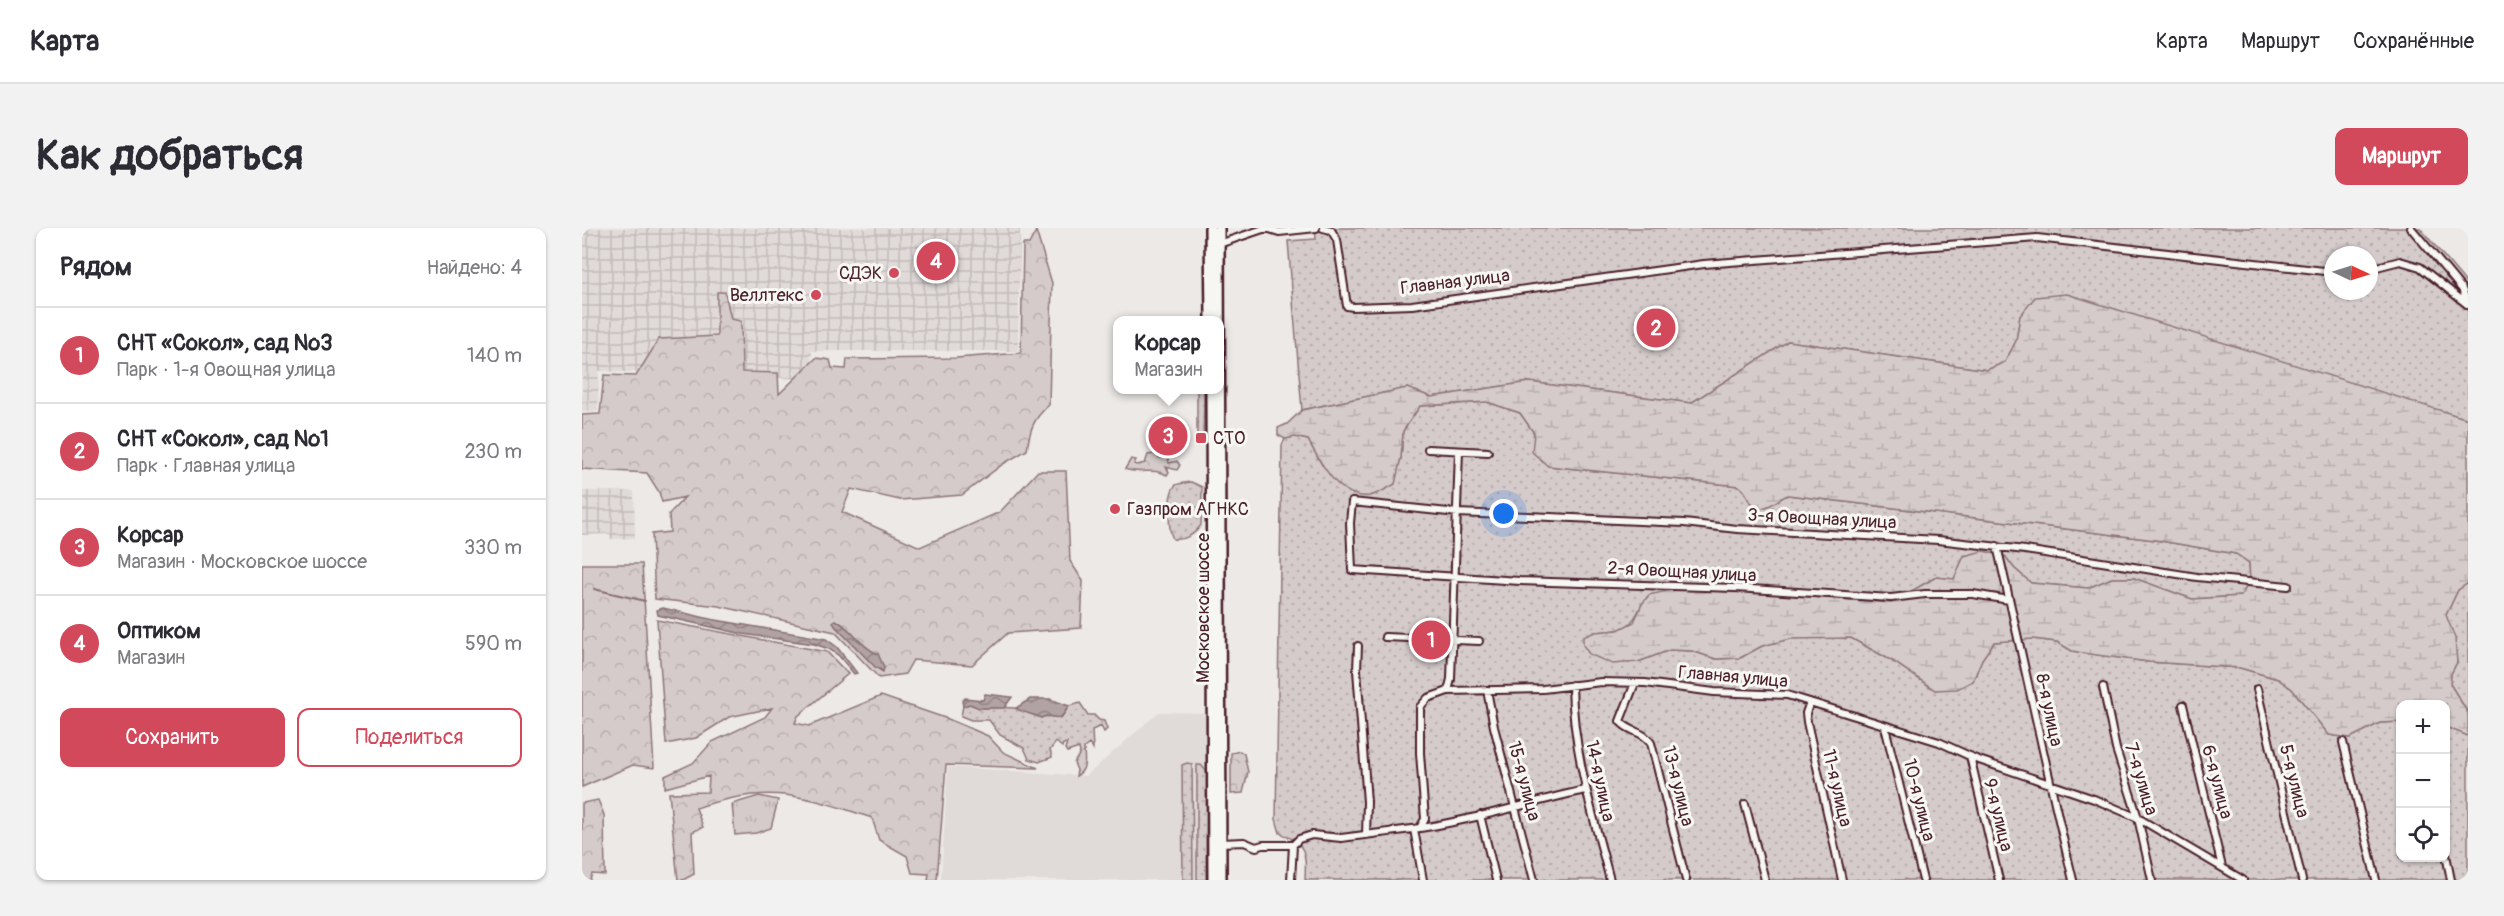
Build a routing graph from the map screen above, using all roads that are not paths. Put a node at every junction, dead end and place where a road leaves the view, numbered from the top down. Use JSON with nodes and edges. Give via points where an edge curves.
{"nodes":[{"id":1,"x":1210,"y":228,"type":"edge"},
{"id":2,"x":1219,"y":228,"type":"edge"},
{"id":3,"x":1266,"y":228,"type":"edge"},
{"id":4,"x":1316,"y":228,"type":"edge"},
{"id":5,"x":1323,"y":228,"type":"edge"},
{"id":6,"x":2411,"y":228,"type":"edge"},
{"id":7,"x":1219,"y":244,"type":"junction"},
{"id":8,"x":2378,"y":267,"type":"edge"},
{"id":9,"x":2324,"y":271,"type":"edge"},
{"id":10,"x":2468,"y":305,"type":"edge"},
{"id":11,"x":1211,"y":316,"type":"edge"},
{"id":12,"x":1219,"y":316,"type":"edge"},
{"id":13,"x":1211,"y":394,"type":"edge"},
{"id":14,"x":1218,"y":394,"type":"edge"},
{"id":15,"x":1428,"y":449,"type":"dead end"},
{"id":16,"x":1459,"y":451,"type":"junction"},
{"id":17,"x":1488,"y":453,"type":"dead end"},
{"id":18,"x":1458,"y":513,"type":"junction"},
{"id":19,"x":1997,"y":546,"type":"junction"},
{"id":20,"x":1352,"y":570,"type":"joint"},
{"id":21,"x":1455,"y":576,"type":"junction"},
{"id":22,"x":2288,"y":586,"type":"dead end"},
{"id":23,"x":2009,"y":600,"type":"junction"},
{"id":24,"x":1385,"y":637,"type":"dead end"},
{"id":25,"x":1452,"y":640,"type":"junction"},
{"id":26,"x":1479,"y":641,"type":"dead end"},
{"id":27,"x":1358,"y":646,"type":"dead end"},
{"id":28,"x":1635,"y":683,"type":"junction"},
{"id":29,"x":1572,"y":686,"type":"junction"},
{"id":30,"x":2103,"y":687,"type":"dead end"},
{"id":31,"x":1487,"y":690,"type":"junction"},
{"id":32,"x":2257,"y":690,"type":"dead end"},
{"id":33,"x":1448,"y":691,"type":"junction"},
{"id":34,"x":1809,"y":702,"type":"junction"},
{"id":35,"x":2183,"y":705,"type":"dead end"},
{"id":36,"x":1885,"y":727,"type":"junction"},
{"id":37,"x":2343,"y":742,"type":"dead end"},
{"id":38,"x":1216,"y":744,"type":"junction"},
{"id":39,"x":1970,"y":756,"type":"junction"},
{"id":40,"x":2050,"y":785,"type":"junction"},
{"id":41,"x":1584,"y":790,"type":"junction"},
{"id":42,"x":1745,"y":804,"type":"dead end"},
{"id":43,"x":1514,"y":806,"type":"junction"},
{"id":44,"x":1480,"y":815,"type":"junction"},
{"id":45,"x":2138,"y":818,"type":"junction"},
{"id":46,"x":1417,"y":828,"type":"junction"},
{"id":47,"x":1366,"y":835,"type":"junction"},
{"id":48,"x":1220,"y":843,"type":"junction"},
{"id":49,"x":1293,"y":845,"type":"junction"},
{"id":50,"x":2447,"y":862,"type":"edge"},
{"id":51,"x":2224,"y":869,"type":"junction"},
{"id":52,"x":1214,"y":880,"type":"edge"},
{"id":53,"x":1221,"y":880,"type":"edge"},
{"id":54,"x":1291,"y":880,"type":"edge"},
{"id":55,"x":1423,"y":880,"type":"edge"},
{"id":56,"x":1496,"y":880,"type":"edge"},
{"id":57,"x":1534,"y":880,"type":"edge"},
{"id":58,"x":1610,"y":880,"type":"edge"},
{"id":59,"x":1686,"y":880,"type":"edge"},
{"id":60,"x":1765,"y":880,"type":"edge"},
{"id":61,"x":1842,"y":880,"type":"edge"},
{"id":62,"x":1923,"y":880,"type":"edge"},
{"id":63,"x":1999,"y":880,"type":"edge"},
{"id":64,"x":2073,"y":880,"type":"edge"},
{"id":65,"x":2152,"y":880,"type":"edge"},
{"id":66,"x":2228,"y":880,"type":"edge"},
{"id":67,"x":2243,"y":880,"type":"edge"},
{"id":68,"x":2302,"y":880,"type":"edge"},
{"id":69,"x":2376,"y":880,"type":"edge"},
{"id":70,"x":2451,"y":880,"type":"edge"}],
"edges":[{"from":1,"to":11,"type":"main road"},
{"from":2,"to":7,"type":"main road","name":"Московское шоссе"},
{"from":3,"to":4,"type":"street","via":[[1279,232]]},
{"from":3,"to":7,"type":"street"},
{"from":5,"to":9,"type":"street","name":"Главная улица","via":[[1331,230],[1337,240],[1347,306],[1353,307],[1412,305],[1686,266],[2037,238]]},
{"from":6,"to":10,"type":"street","via":[[2462,289]]},
{"from":7,"to":12,"type":"main road","name":"Московское шоссе"},
{"from":8,"to":10,"type":"street","via":[[2400,261],[2420,267]]},
{"from":13,"to":38,"type":"main road","name":"Московское шоссе"},
{"from":14,"to":38,"type":"main road","name":"Московское шоссе"},
{"from":15,"to":16,"type":"street"},
{"from":16,"to":17,"type":"street"},
{"from":16,"to":18,"type":"street"},
{"from":18,"to":19,"type":"street","name":"3-я Овощная улица","via":[[1684,523]]},
{"from":18,"to":20,"type":"street","name":"3-я Овощная улица","via":[[1352,502]]},
{"from":18,"to":21,"type":"street"},
{"from":19,"to":22,"type":"street","name":"3-я Овощная улица","via":[[2112,565]]},
{"from":19,"to":23,"type":"street","name":"8-я улица"},
{"from":20,"to":21,"type":"street","name":"2-я Овощная улица"},
{"from":21,"to":23,"type":"street","name":"2-я Овощная улица","via":[[1891,598],[1973,594]]},
{"from":21,"to":25,"type":"street"},
{"from":23,"to":40,"type":"street","name":"8-я улица"},
{"from":24,"to":25,"type":"street"},
{"from":25,"to":26,"type":"street"},
{"from":25,"to":33,"type":"street"},
{"from":27,"to":47,"type":"street"},
{"from":28,"to":29,"type":"street","name":"Главная улица"},
{"from":28,"to":34,"type":"street","name":"Главная улица","via":[[1714,692],[1771,693]]},
{"from":28,"to":59,"type":"street","name":"13-я улица","via":[[1620,721],[1652,743]]},
{"from":29,"to":31,"type":"street","name":"Главная улица"},
{"from":29,"to":41,"type":"street","name":"14-я улица","via":[[1572,717]]},
{"from":30,"to":45,"type":"street","name":"7-я улица","via":[[2116,749]]},
{"from":31,"to":33,"type":"street","name":"Главная улица"},
{"from":31,"to":43,"type":"street","name":"15-я улица"},
{"from":32,"to":68,"type":"street","name":"5-я улица"},
{"from":33,"to":46,"type":"street","name":"Главная улица","via":[[1428,698],[1420,707],[1425,819]]},
{"from":34,"to":36,"type":"street","name":"Главная улица"},
{"from":34,"to":61,"type":"street","name":"11-я улица","via":[[1807,722]]},
{"from":35,"to":51,"type":"street","name":"6-я улица"},
{"from":36,"to":39,"type":"street","name":"Главная улица","via":[[1939,742]]},
{"from":36,"to":62,"type":"street","name":"10-я улица"},
{"from":37,"to":69,"type":"street"},
{"from":38,"to":48,"type":"main road","name":"Московское шоссе"},
{"from":38,"to":52,"type":"main road","name":"Московское шоссе"},
{"from":39,"to":40,"type":"street","name":"Главная улица"},
{"from":39,"to":63,"type":"street","name":"9-я улица"},
{"from":40,"to":45,"type":"street","name":"Главная улица"},
{"from":40,"to":64,"type":"street","name":"8-я улица"},
{"from":41,"to":43,"type":"street"},
{"from":41,"to":58,"type":"street","name":"14-я улица"},
{"from":42,"to":60,"type":"street"},
{"from":43,"to":44,"type":"street"},
{"from":43,"to":57,"type":"street","name":"15-я улица"},
{"from":44,"to":46,"type":"street"},
{"from":44,"to":56,"type":"street"},
{"from":45,"to":51,"type":"street","name":"Главная улица"},
{"from":45,"to":65,"type":"street","name":"7-я улица"},
{"from":46,"to":47,"type":"street"},
{"from":46,"to":55,"type":"street"},
{"from":47,"to":49,"type":"street","via":[[1312,836]]},
{"from":48,"to":49,"type":"street","via":[[1244,842],[1256,847]]},
{"from":48,"to":53,"type":"main road","name":"Московское шоссе"},
{"from":49,"to":54,"type":"street"},
{"from":50,"to":70,"type":"street"},
{"from":51,"to":66,"type":"street","name":"6-я улица"},
{"from":51,"to":67,"type":"street","name":"Главная улица"}]}
